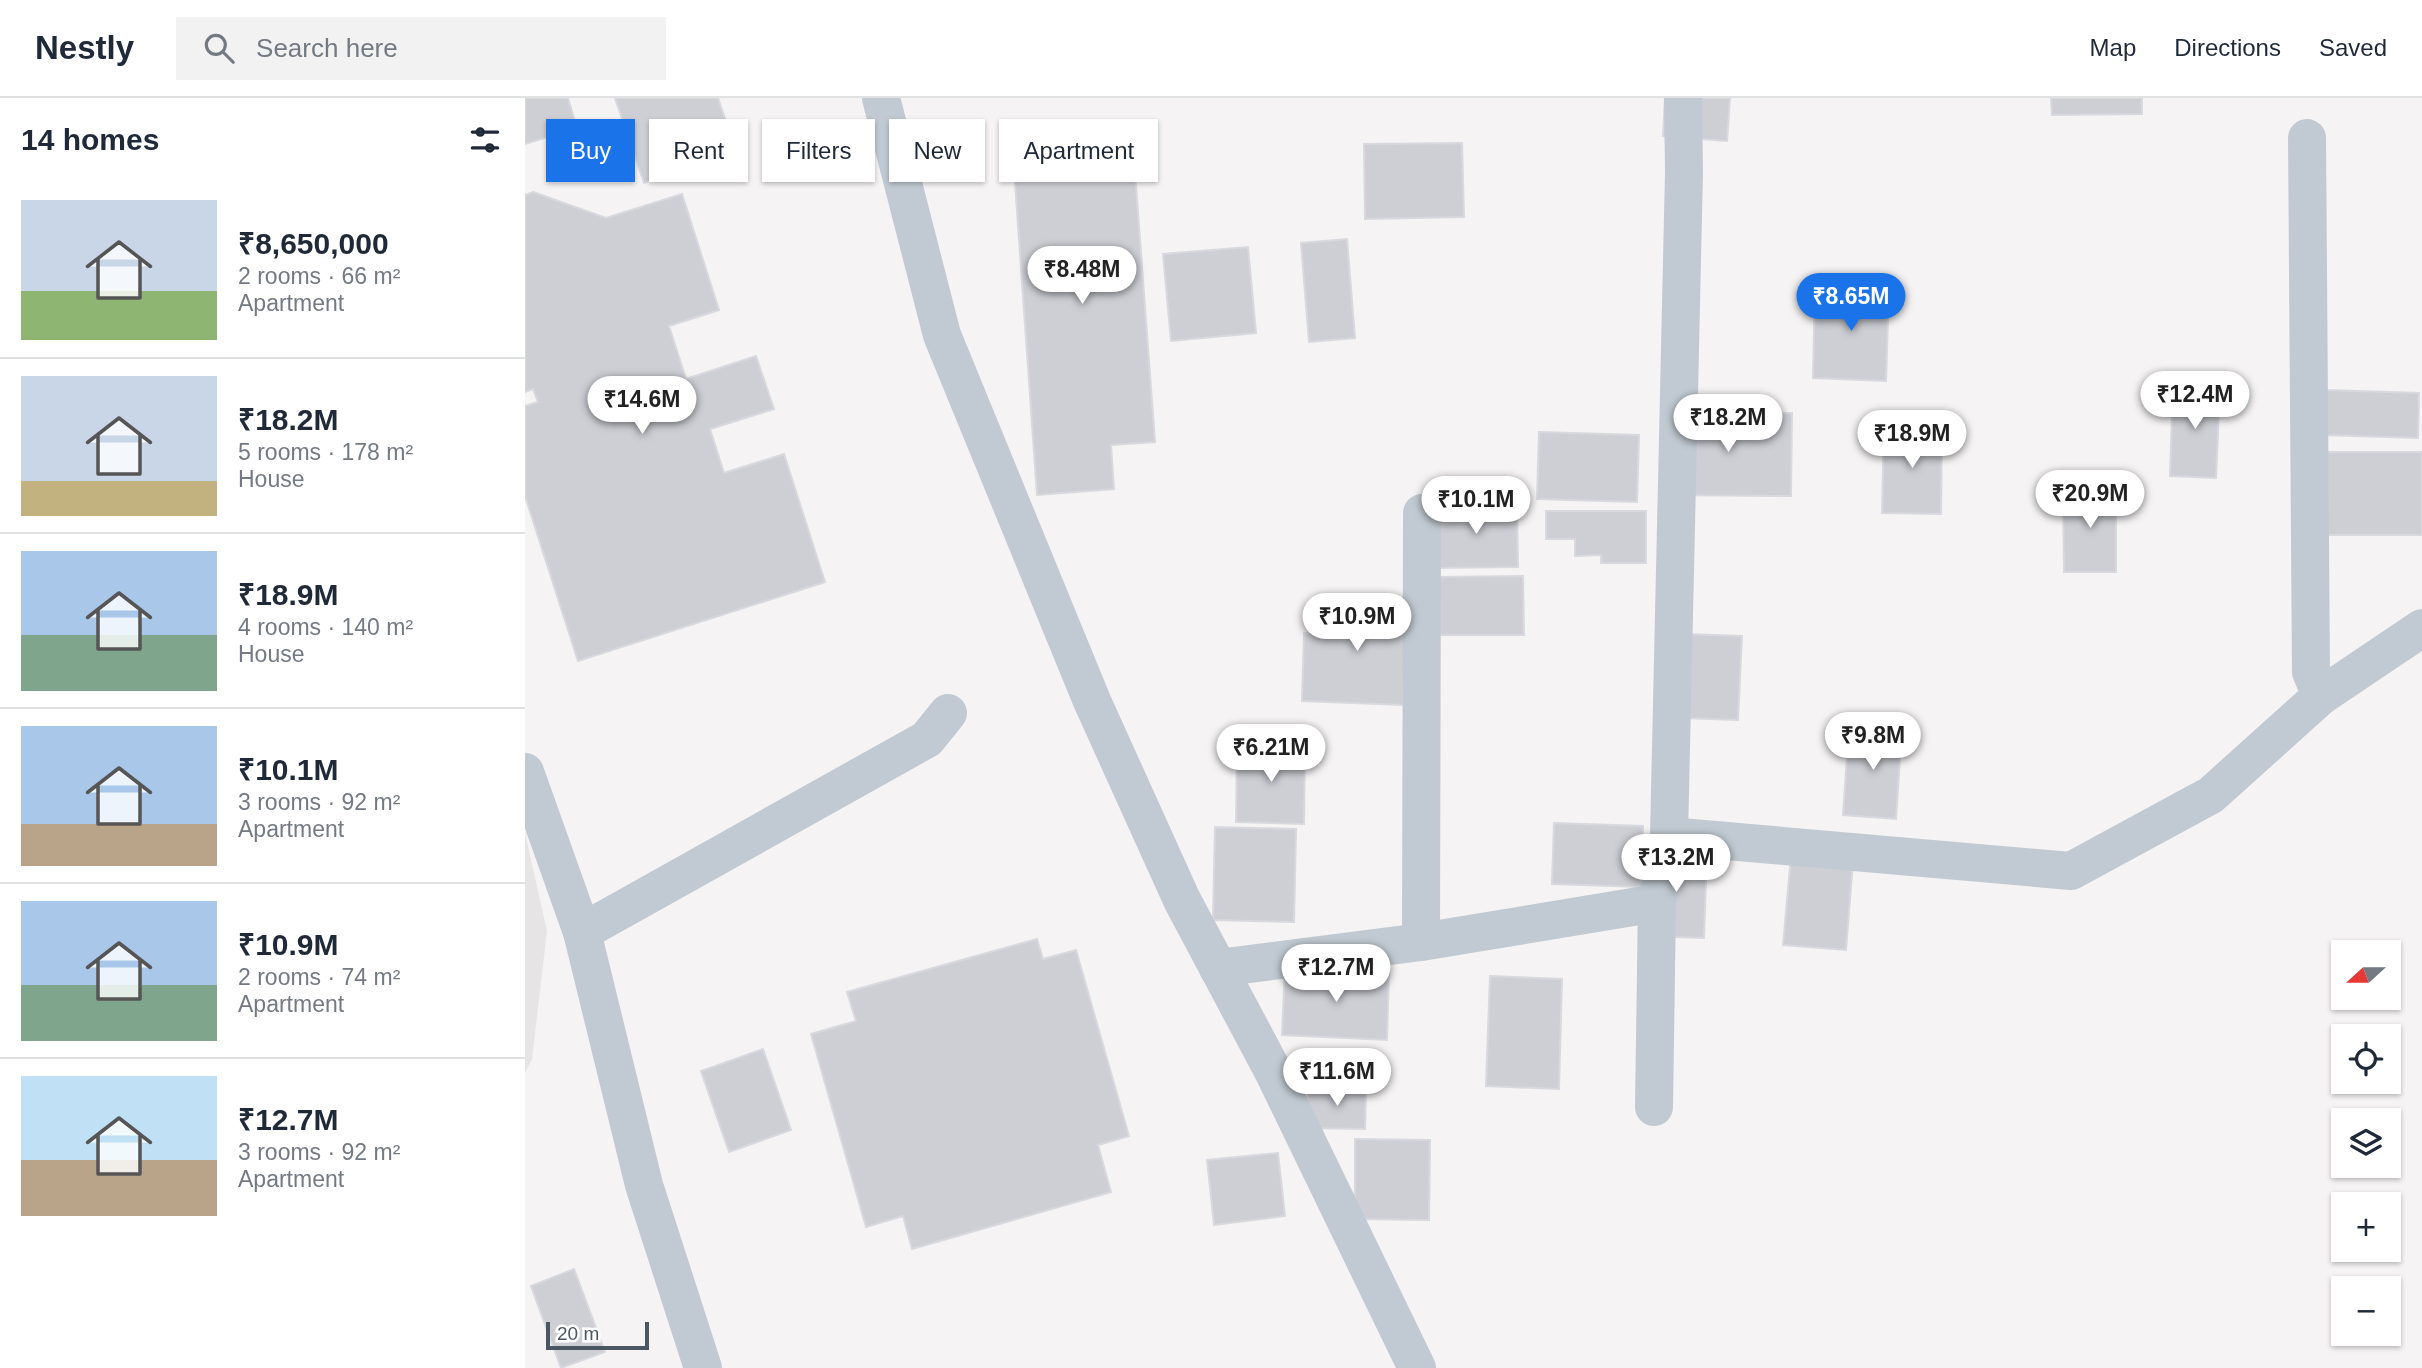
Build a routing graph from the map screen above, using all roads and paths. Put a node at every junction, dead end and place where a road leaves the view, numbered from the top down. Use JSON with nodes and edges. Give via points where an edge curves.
{"nodes":[{"id":1,"x":881,"y":98,"type":"edge"},
{"id":2,"x":1683,"y":98,"type":"edge"},
{"id":3,"x":2307,"y":138,"type":"dead end"},
{"id":4,"x":1422,"y":513,"type":"dead end"},
{"id":5,"x":2422,"y":628,"type":"edge"},
{"id":6,"x":2321,"y":696,"type":"junction"},
{"id":7,"x":948,"y":713,"type":"dead end"},
{"id":8,"x":525,"y":772,"type":"edge"},
{"id":9,"x":1669,"y":836,"type":"junction"},
{"id":10,"x":1657,"y":903,"type":"junction"},
{"id":11,"x":582,"y":932,"type":"junction"},
{"id":12,"x":1421,"y":942,"type":"junction"},
{"id":13,"x":1218,"y":968,"type":"junction"},
{"id":14,"x":1654,"y":1107,"type":"dead end"},
{"id":15,"x":703,"y":1368,"type":"edge"},
{"id":16,"x":1417,"y":1368,"type":"edge"}],
"edges":[{"from":1,"to":13,"type":"street","via":[[942,335],[1092,701],[1182,900]]},
{"from":2,"to":9,"type":"street"},
{"from":3,"to":6,"type":"street","via":[[2311,672]]},
{"from":4,"to":12,"type":"street"},
{"from":5,"to":6,"type":"street"},
{"from":6,"to":9,"type":"street","via":[[2211,795],[2071,871]]},
{"from":7,"to":11,"type":"street","via":[[927,739]]},
{"from":8,"to":11,"type":"street"},
{"from":9,"to":10,"type":"street"},
{"from":10,"to":12,"type":"street"},
{"from":10,"to":14,"type":"street"},
{"from":11,"to":15,"type":"street","via":[[644,1185]]},
{"from":12,"to":13,"type":"street"},
{"from":13,"to":16,"type":"street"}]}
